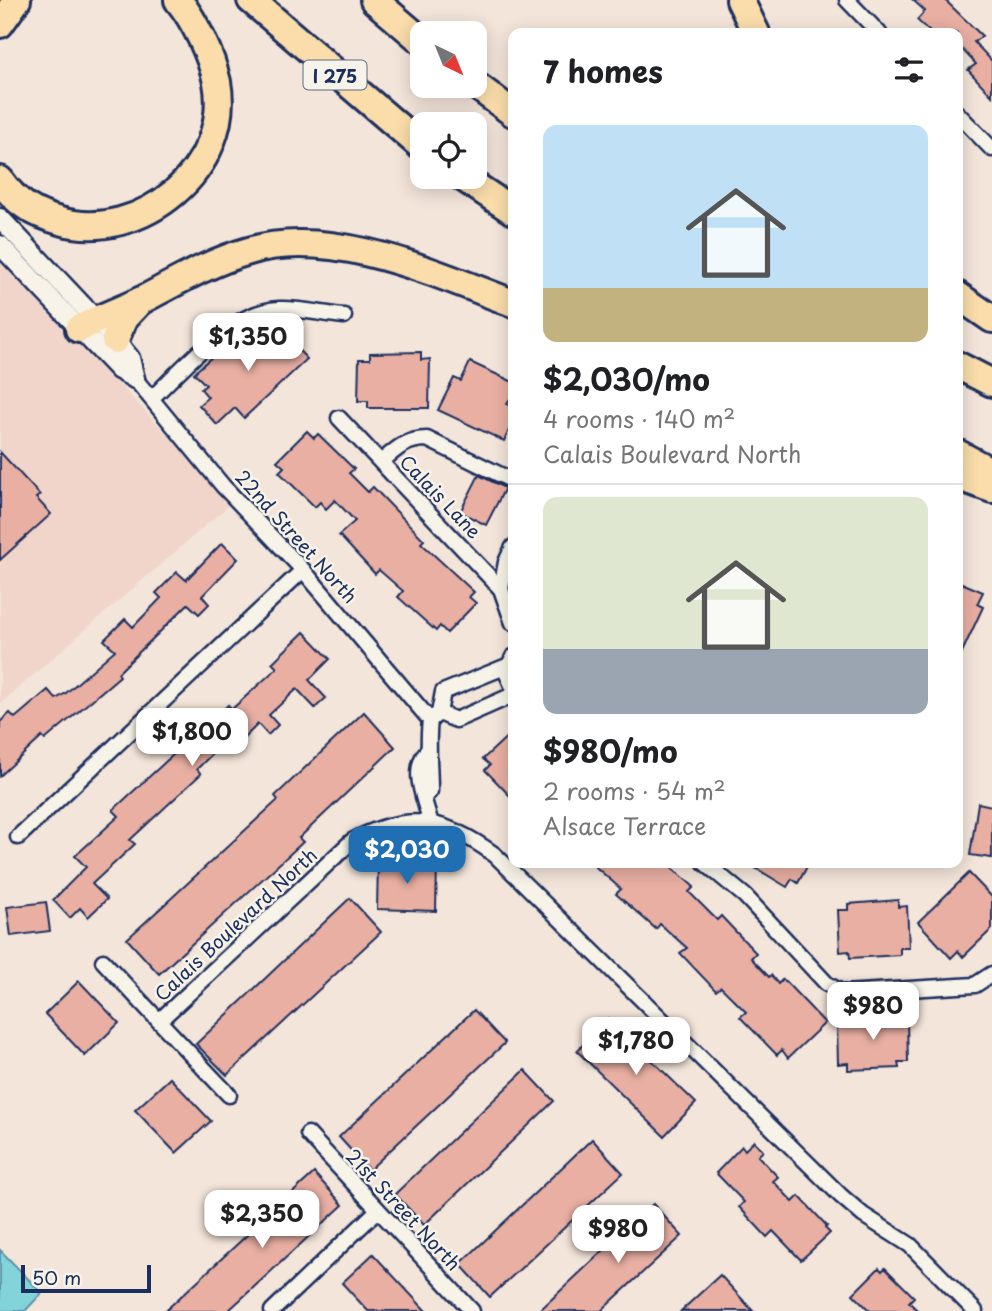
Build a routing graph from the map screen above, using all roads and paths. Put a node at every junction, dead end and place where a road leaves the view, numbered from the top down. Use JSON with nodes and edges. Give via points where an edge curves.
{"nodes":[{"id":1,"x":17,"y":0,"type":"edge"},
{"id":2,"x":178,"y":0,"type":"edge"},
{"id":3,"x":251,"y":0,"type":"edge"},
{"id":4,"x":374,"y":0,"type":"edge"},
{"id":5,"x":740,"y":0,"type":"edge"},
{"id":6,"x":855,"y":3,"type":"edge"},
{"id":7,"x":0,"y":24,"type":"edge"},
{"id":8,"x":754,"y":28,"type":"edge"},
{"id":9,"x":875,"y":28,"type":"edge"},
{"id":10,"x":410,"y":31,"type":"edge"},
{"id":11,"x":487,"y":94,"type":"edge"},
{"id":12,"x":508,"y":109,"type":"edge"},
{"id":13,"x":963,"y":119,"type":"edge"},
{"id":14,"x":410,"y":137,"type":"edge"},
{"id":15,"x":992,"y":149,"type":"edge"},
{"id":16,"x":0,"y":180,"type":"edge"},
{"id":17,"x":480,"y":189,"type":"edge"},
{"id":18,"x":508,"y":208,"type":"edge"},
{"id":19,"x":0,"y":218,"type":"edge"},
{"id":20,"x":0,"y":245,"type":"edge"},
{"id":21,"x":963,"y":299,"type":"edge"},
{"id":22,"x":142,"y":300,"type":"junction"},
{"id":23,"x":508,"y":301,"type":"edge"},
{"id":24,"x":344,"y":316,"type":"dead end"},
{"id":25,"x":992,"y":319,"type":"edge"},
{"id":26,"x":87,"y":324,"type":"junction"},
{"id":27,"x":115,"y":340,"type":"junction"},
{"id":28,"x":963,"y":368,"type":"edge"},
{"id":29,"x":135,"y":379,"type":"junction"},
{"id":30,"x":992,"y":383,"type":"edge"},
{"id":31,"x":152,"y":398,"type":"junction"},
{"id":32,"x":339,"y":418,"type":"dead end"},
{"id":33,"x":963,"y":456,"type":"edge"},
{"id":34,"x":382,"y":462,"type":"junction"},
{"id":35,"x":992,"y":472,"type":"edge"},
{"id":36,"x":963,"y":478,"type":"edge"},
{"id":37,"x":508,"y":479,"type":"edge"},
{"id":38,"x":992,"y":489,"type":"edge"},
{"id":39,"x":508,"y":558,"type":"edge"},
{"id":40,"x":303,"y":570,"type":"junction"},
{"id":41,"x":501,"y":589,"type":"junction"},
{"id":42,"x":508,"y":609,"type":"edge"},
{"id":43,"x":508,"y":662,"type":"edge"},
{"id":44,"x":508,"y":697,"type":"edge"},
{"id":45,"x":434,"y":716,"type":"junction"},
{"id":46,"x":430,"y":821,"type":"junction"},
{"id":47,"x":18,"y":837,"type":"dead end"},
{"id":48,"x":508,"y":868,"type":"edge"},
{"id":49,"x":508,"y":868,"type":"edge"},
{"id":50,"x":714,"y":868,"type":"edge"},
{"id":51,"x":103,"y":961,"type":"dead end"},
{"id":52,"x":992,"y":974,"type":"edge"},
{"id":53,"x":159,"y":1021,"type":"junction"},
{"id":54,"x":229,"y":1095,"type":"dead end"},
{"id":55,"x":307,"y":1134,"type":"dead end"},
{"id":56,"x":378,"y":1210,"type":"junction"},
{"id":57,"x":272,"y":1311,"type":"edge"},
{"id":58,"x":472,"y":1311,"type":"edge"},
{"id":59,"x":975,"y":1311,"type":"edge"}],
"edges":[{"from":1,"to":7,"type":"highway"},
{"from":2,"to":16,"type":"highway","via":[[209,58],[217,84],[217,113],[207,150],[183,186],[154,209],[114,225],[73,225],[33,213]]},
{"from":3,"to":14,"type":"highway","number":"I 275"},
{"from":4,"to":10,"type":"highway"},
{"from":5,"to":8,"type":"highway"},
{"from":6,"to":9,"type":"street"},
{"from":11,"to":12,"type":"highway"},
{"from":13,"to":15,"type":"street"},
{"from":17,"to":18,"type":"highway"},
{"from":19,"to":26,"type":"street","name":"22nd Street North"},
{"from":20,"to":26,"type":"street","name":"22nd Street North"},
{"from":21,"to":25,"type":"highway"},
{"from":22,"to":23,"type":"highway","via":[[192,271],[252,250],[305,245],[332,246],[409,265]]},
{"from":22,"to":26,"type":"highway"},
{"from":22,"to":27,"type":"highway","via":[[124,318]]},
{"from":24,"to":31,"type":"street","via":[[278,309],[255,315],[220,334]]},
{"from":26,"to":27,"type":"street","name":"22nd Street North"},
{"from":26,"to":29,"type":"street","name":"22nd Street North","via":[[118,370]]},
{"from":27,"to":29,"type":"street","name":"22nd Street North","via":[[130,358]]},
{"from":28,"to":30,"type":"highway"},
{"from":29,"to":31,"type":"street","name":"22nd Street North"},
{"from":31,"to":40,"type":"street","name":"22nd Street North","via":[[223,486]]},
{"from":32,"to":34,"type":"street","name":"Calais Lane"},
{"from":33,"to":35,"type":"highway"},
{"from":34,"to":37,"type":"street","name":"Calais Lane","via":[[412,439],[427,439]]},
{"from":34,"to":41,"type":"street","name":"Calais Lane"},
{"from":36,"to":38,"type":"highway"},
{"from":39,"to":41,"type":"street"},
{"from":40,"to":45,"type":"street","name":"22nd Street North"},
{"from":40,"to":47,"type":"street"},
{"from":41,"to":42,"type":"street","name":"Calais Lane"},
{"from":43,"to":45,"type":"street","via":[[443,692]]},
{"from":44,"to":45,"type":"street","via":[[456,720]]},
{"from":45,"to":46,"type":"street","via":[[426,751],[430,790],[424,797]]},
{"from":46,"to":49,"type":"street","name":"Calais Boulevard North","via":[[466,834]]},
{"from":46,"to":53,"type":"street","name":"Calais Boulevard North","via":[[379,827],[352,841]]},
{"from":48,"to":59,"type":"street","name":"Calais Boulevard North","via":[[841,1196],[910,1245]]},
{"from":50,"to":52,"type":"street","via":[[827,984],[843,993],[975,985]]},
{"from":51,"to":53,"type":"street"},
{"from":53,"to":54,"type":"street","name":"Calais Boulevard North"},
{"from":55,"to":56,"type":"street","name":"21st Street North"},
{"from":56,"to":57,"type":"street"},
{"from":56,"to":58,"type":"street","name":"21st Street North"}]}
